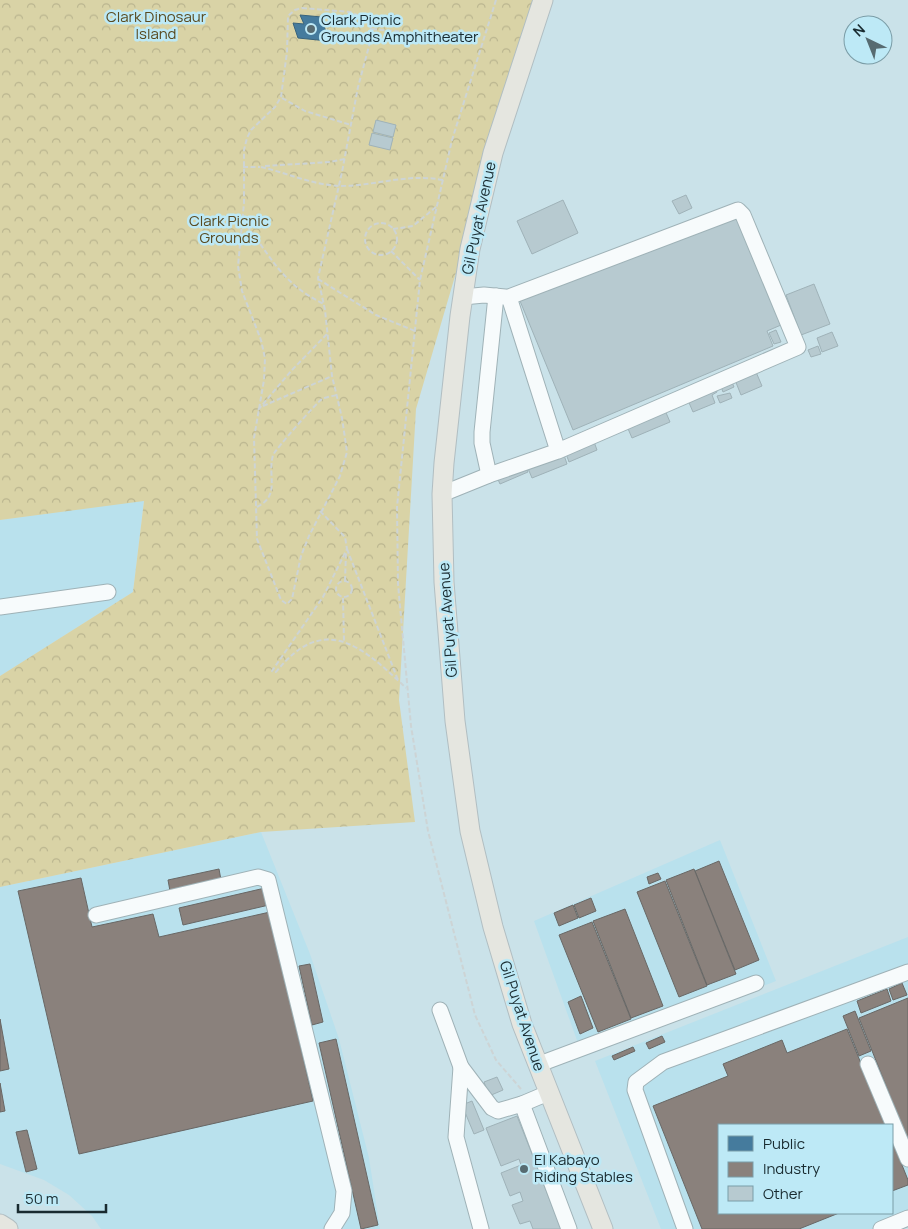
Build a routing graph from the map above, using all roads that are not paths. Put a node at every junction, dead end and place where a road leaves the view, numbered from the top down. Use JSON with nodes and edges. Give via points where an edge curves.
{"nodes":[{"id":1,"x":543,"y":0,"type":"edge"},
{"id":2,"x":463,"y":297,"type":"junction"},
{"id":3,"x":503,"y":297,"type":"junction"},
{"id":4,"x":558,"y":451,"type":"junction"},
{"id":5,"x":489,"y":475,"type":"junction"},
{"id":6,"x":442,"y":494,"type":"junction"},
{"id":7,"x":108,"y":592,"type":"dead end"},
{"id":8,"x":0,"y":607,"type":"edge"},
{"id":9,"x":96,"y":915,"type":"dead end"},
{"id":10,"x":908,"y":972,"type":"edge"},
{"id":11,"x":756,"y":983,"type":"dead end"},
{"id":12,"x":440,"y":1010,"type":"dead end"},
{"id":13,"x":868,"y":1064,"type":"dead end"},
{"id":14,"x":537,"y":1065,"type":"junction"},
{"id":15,"x":461,"y":1067,"type":"junction"},
{"id":16,"x":548,"y":1093,"type":"junction"},
{"id":17,"x":525,"y":1103,"type":"junction"},
{"id":18,"x":908,"y":1159,"type":"edge"},
{"id":19,"x":908,"y":1218,"type":"edge"},
{"id":20,"x":0,"y":1224,"type":"edge"},
{"id":21,"x":8,"y":1229,"type":"edge"},
{"id":22,"x":332,"y":1229,"type":"edge"},
{"id":23,"x":480,"y":1229,"type":"edge"},
{"id":24,"x":569,"y":1229,"type":"edge"},
{"id":25,"x":603,"y":1229,"type":"edge"},
{"id":26,"x":685,"y":1229,"type":"edge"},
{"id":27,"x":881,"y":1229,"type":"edge"}],
"edges":[{"from":1,"to":2,"type":"main road","name":"Gil Puyat Avenue","via":[[494,153],[470,249]]},
{"from":2,"to":3,"type":"lane"},
{"from":2,"to":6,"type":"main road","name":"Gil Puyat Avenue"},
{"from":3,"to":4,"type":"lane"},
{"from":3,"to":4,"type":"lane","via":[[738,210],[799,345]]},
{"from":3,"to":5,"type":"lane","via":[[482,432]]},
{"from":4,"to":5,"type":"lane"},
{"from":5,"to":6,"type":"lane"},
{"from":6,"to":14,"type":"main road","name":"Gil Puyat Avenue","via":[[444,582],[470,831],[493,927]]},
{"from":7,"to":8,"type":"lane"},
{"from":9,"to":22,"type":"lane","via":[[258,878],[268,880],[344,1191],[342,1213]]},
{"from":10,"to":26,"type":"lane","via":[[663,1062],[636,1082],[635,1090]]},
{"from":11,"to":14,"type":"lane"},
{"from":12,"to":15,"type":"lane"},
{"from":13,"to":18,"type":"lane"},
{"from":14,"to":16,"type":"main road","name":"Gil Puyat Avenue"},
{"from":15,"to":17,"type":"lane","via":[[492,1108],[498,1111]]},
{"from":15,"to":23,"type":"lane","via":[[456,1137]]},
{"from":16,"to":17,"type":"lane"},
{"from":16,"to":25,"type":"main road","name":"Gil Puyat Avenue"},
{"from":17,"to":24,"type":"lane"},
{"from":19,"to":27,"type":"lane"},
{"from":20,"to":21,"type":"main road"}]}
